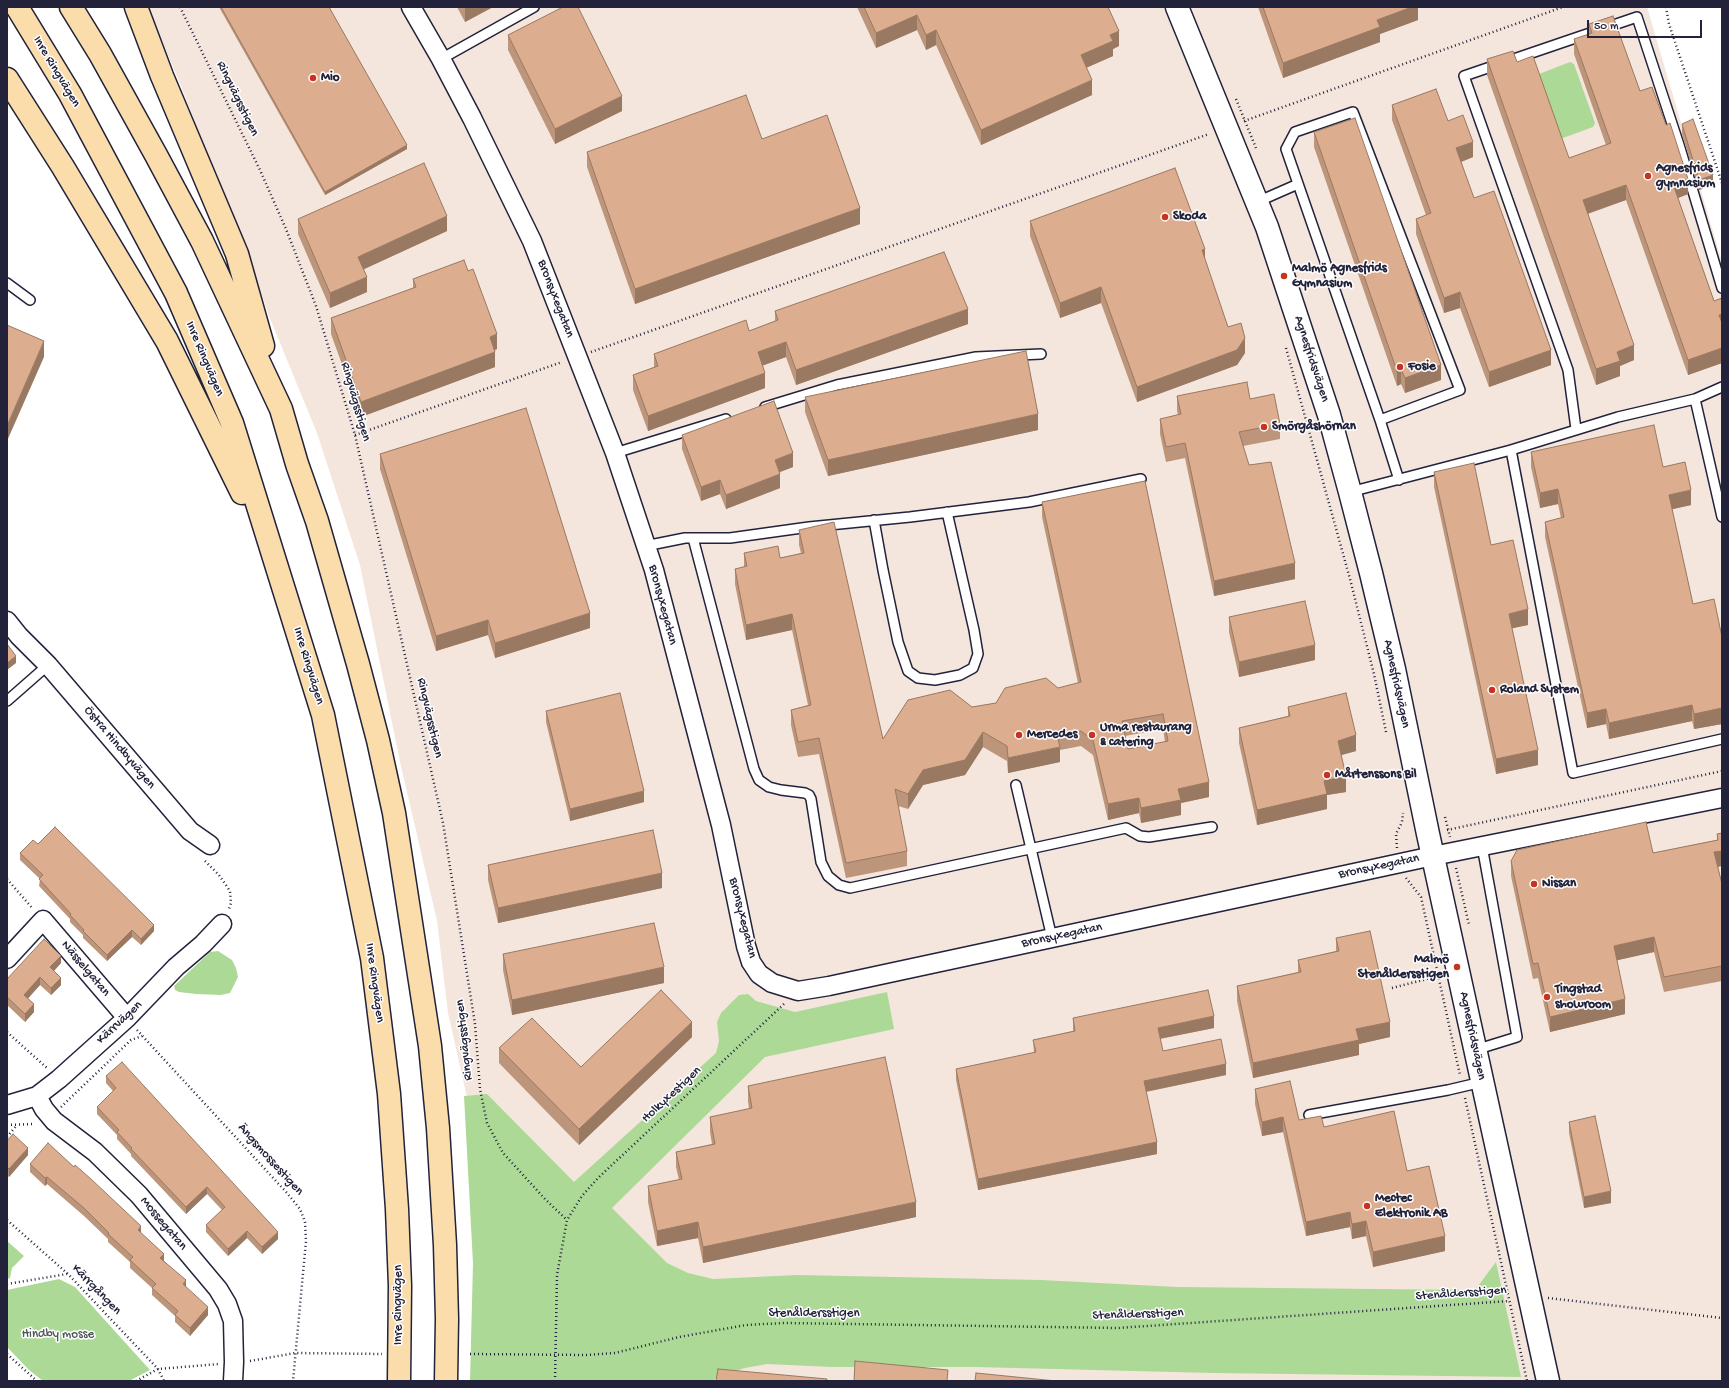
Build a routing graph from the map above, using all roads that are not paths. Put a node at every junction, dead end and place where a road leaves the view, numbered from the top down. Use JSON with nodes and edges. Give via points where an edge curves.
{"nodes":[{"id":1,"x":17,"y":7,"type":"edge"},
{"id":2,"x":71,"y":7,"type":"edge"},
{"id":3,"x":136,"y":7,"type":"edge"},
{"id":4,"x":411,"y":7,"type":"edge"},
{"id":5,"x":534,"y":7,"type":"edge"},
{"id":6,"x":1176,"y":7,"type":"edge"},
{"id":7,"x":441,"y":59,"type":"junction"},
{"id":8,"x":7,"y":79,"type":"edge"},
{"id":9,"x":1298,"y":184,"type":"junction"},
{"id":10,"x":1256,"y":202,"type":"junction"},
{"id":11,"x":7,"y":283,"type":"edge"},
{"id":12,"x":1722,"y":288,"type":"edge"},
{"id":13,"x":30,"y":300,"type":"dead end"},
{"id":14,"x":1041,"y":354,"type":"dead end"},
{"id":15,"x":1722,"y":387,"type":"edge"},
{"id":16,"x":1695,"y":398,"type":"junction"},
{"id":17,"x":281,"y":409,"type":"junction"},
{"id":18,"x":756,"y":410,"type":"edge"},
{"id":19,"x":733,"y":417,"type":"edge"},
{"id":20,"x":1380,"y":420,"type":"junction"},
{"id":21,"x":1576,"y":429,"type":"junction"},
{"id":22,"x":1511,"y":450,"type":"junction"},
{"id":23,"x":615,"y":453,"type":"junction"},
{"id":24,"x":1141,"y":479,"type":"dead end"},
{"id":25,"x":1399,"y":480,"type":"junction"},
{"id":26,"x":1350,"y":492,"type":"junction"},
{"id":27,"x":947,"y":512,"type":"junction"},
{"id":28,"x":1722,"y":517,"type":"edge"},
{"id":29,"x":874,"y":520,"type":"junction"},
{"id":30,"x":693,"y":538,"type":"junction"},
{"id":31,"x":645,"y":546,"type":"junction"},
{"id":32,"x":275,"y":561,"type":"junction"},
{"id":33,"x":7,"y":621,"type":"edge"},
{"id":34,"x":48,"y":665,"type":"junction"},
{"id":35,"x":7,"y":700,"type":"edge"},
{"id":36,"x":1722,"y":739,"type":"edge"},
{"id":37,"x":1016,"y":785,"type":"dead end"},
{"id":38,"x":1722,"y":798,"type":"edge"},
{"id":39,"x":1212,"y":827,"type":"dead end"},
{"id":40,"x":1482,"y":846,"type":"junction"},
{"id":41,"x":206,"y":850,"type":"road end"},
{"id":42,"x":1031,"y":850,"type":"junction"},
{"id":43,"x":1433,"y":856,"type":"junction"},
{"id":44,"x":222,"y":924,"type":"road end"},
{"id":45,"x":1052,"y":938,"type":"junction"},
{"id":46,"x":7,"y":958,"type":"edge"},
{"id":47,"x":127,"y":1018,"type":"junction"},
{"id":48,"x":1475,"y":1050,"type":"junction"},
{"id":49,"x":1472,"y":1084,"type":"junction"},
{"id":50,"x":37,"y":1096,"type":"junction"},
{"id":51,"x":7,"y":1105,"type":"edge"},
{"id":52,"x":1309,"y":1115,"type":"dead end"},
{"id":53,"x":232,"y":1381,"type":"edge"},
{"id":54,"x":399,"y":1381,"type":"edge"},
{"id":55,"x":446,"y":1381,"type":"edge"},
{"id":56,"x":1548,"y":1381,"type":"edge"}],
"edges":[{"from":1,"to":32,"type":"highway","name":"Inre Ringvägen","via":[[70,94],[176,293],[232,424]]},
{"from":2,"to":17,"type":"highway","via":[[202,241]]},
{"from":3,"to":17,"type":"highway","via":[[162,76],[237,254]]},
{"from":4,"to":7,"type":"street","name":"Bronsyxegatan"},
{"from":5,"to":7,"type":"lane"},
{"from":6,"to":10,"type":"main road","name":"Agnesfridsvägen","via":[[1216,134]]},
{"from":7,"to":23,"type":"street","name":"Bronsyxegatan","via":[[532,241]]},
{"from":8,"to":32,"type":"highway","via":[[167,341]]},
{"from":9,"to":10,"type":"lane"},
{"from":9,"to":20,"type":"lane"},
{"from":9,"to":20,"type":"lane","via":[[1286,149],[1294,132],[1353,112],[1460,390]]},
{"from":10,"to":26,"type":"main road","name":"Agnesfridsvägen","via":[[1329,415]]},
{"from":11,"to":13,"type":"lane"},
{"from":12,"to":21,"type":"lane","via":[[1637,17],[1464,76],[1568,370]]},
{"from":14,"to":18,"type":"lane","via":[[976,357],[836,385]]},
{"from":15,"to":16,"type":"lane"},
{"from":16,"to":21,"type":"lane"},
{"from":16,"to":28,"type":"lane"},
{"from":17,"to":55,"type":"highway","via":[[317,521],[358,664],[394,813],[429,1038],[438,1128],[446,1267]]},
{"from":19,"to":23,"type":"lane"},
{"from":20,"to":25,"type":"lane"},
{"from":21,"to":22,"type":"lane"},
{"from":22,"to":25,"type":"lane"},
{"from":22,"to":36,"type":"lane","via":[[1572,773]]},
{"from":23,"to":31,"type":"street","name":"Bronsyxegatan"},
{"from":24,"to":27,"type":"lane","via":[[1029,502]]},
{"from":25,"to":26,"type":"lane"},
{"from":26,"to":43,"type":"main road","name":"Agnesfridsvägen","via":[[1394,669]]},
{"from":27,"to":29,"type":"lane"},
{"from":27,"to":29,"type":"lane","via":[[978,654],[973,668],[960,675],[934,680],[918,678],[908,671],[898,642]]},
{"from":29,"to":30,"type":"lane","via":[[730,538]]},
{"from":30,"to":31,"type":"lane"},
{"from":30,"to":42,"type":"lane","via":[[758,780],[769,787],[809,795],[821,862],[828,876],[839,885],[850,888]]},
{"from":31,"to":45,"type":"street","name":"Bronsyxegatan","via":[[654,570],[721,825],[746,946],[751,962],[759,974],[772,983],[798,991]]},
{"from":32,"to":54,"type":"highway","name":"Inre Ringvägen","via":[[323,715],[372,958],[389,1094],[397,1209],[400,1286]]},
{"from":33,"to":34,"type":"street","name":"Östra Hindbyvägen"},
{"from":34,"to":35,"type":"lane"},
{"from":34,"to":41,"type":"street","name":"Östra Hindbyvägen"},
{"from":37,"to":42,"type":"lane"},
{"from":38,"to":40,"type":"street","name":"Bronsyxegatan"},
{"from":39,"to":42,"type":"lane","via":[[1149,837],[1140,836],[1126,828]]},
{"from":40,"to":43,"type":"street","name":"Bronsyxegatan"},
{"from":40,"to":48,"type":"lane","via":[[1517,1037]]},
{"from":42,"to":45,"type":"lane"},
{"from":43,"to":45,"type":"street","name":"Bronsyxegatan"},
{"from":43,"to":48,"type":"main road","name":"Agnesfridsvägen"},
{"from":44,"to":47,"type":"street","name":"Kärrvägen"},
{"from":46,"to":47,"type":"street","name":"Nässelgatan","via":[[43,920]]},
{"from":47,"to":50,"type":"street","name":"Kärrvägen"},
{"from":48,"to":49,"type":"main road","name":"Agnesfridsvägen"},
{"from":49,"to":52,"type":"lane"},
{"from":49,"to":56,"type":"main road","name":"Agnesfridsvägen","via":[[1520,1300]]},
{"from":50,"to":51,"type":"street","name":"Kärrvägen"},
{"from":50,"to":53,"type":"street","name":"Mossegatan","via":[[51,1117],[95,1152],[139,1195],[218,1289],[233,1321]]}]}
